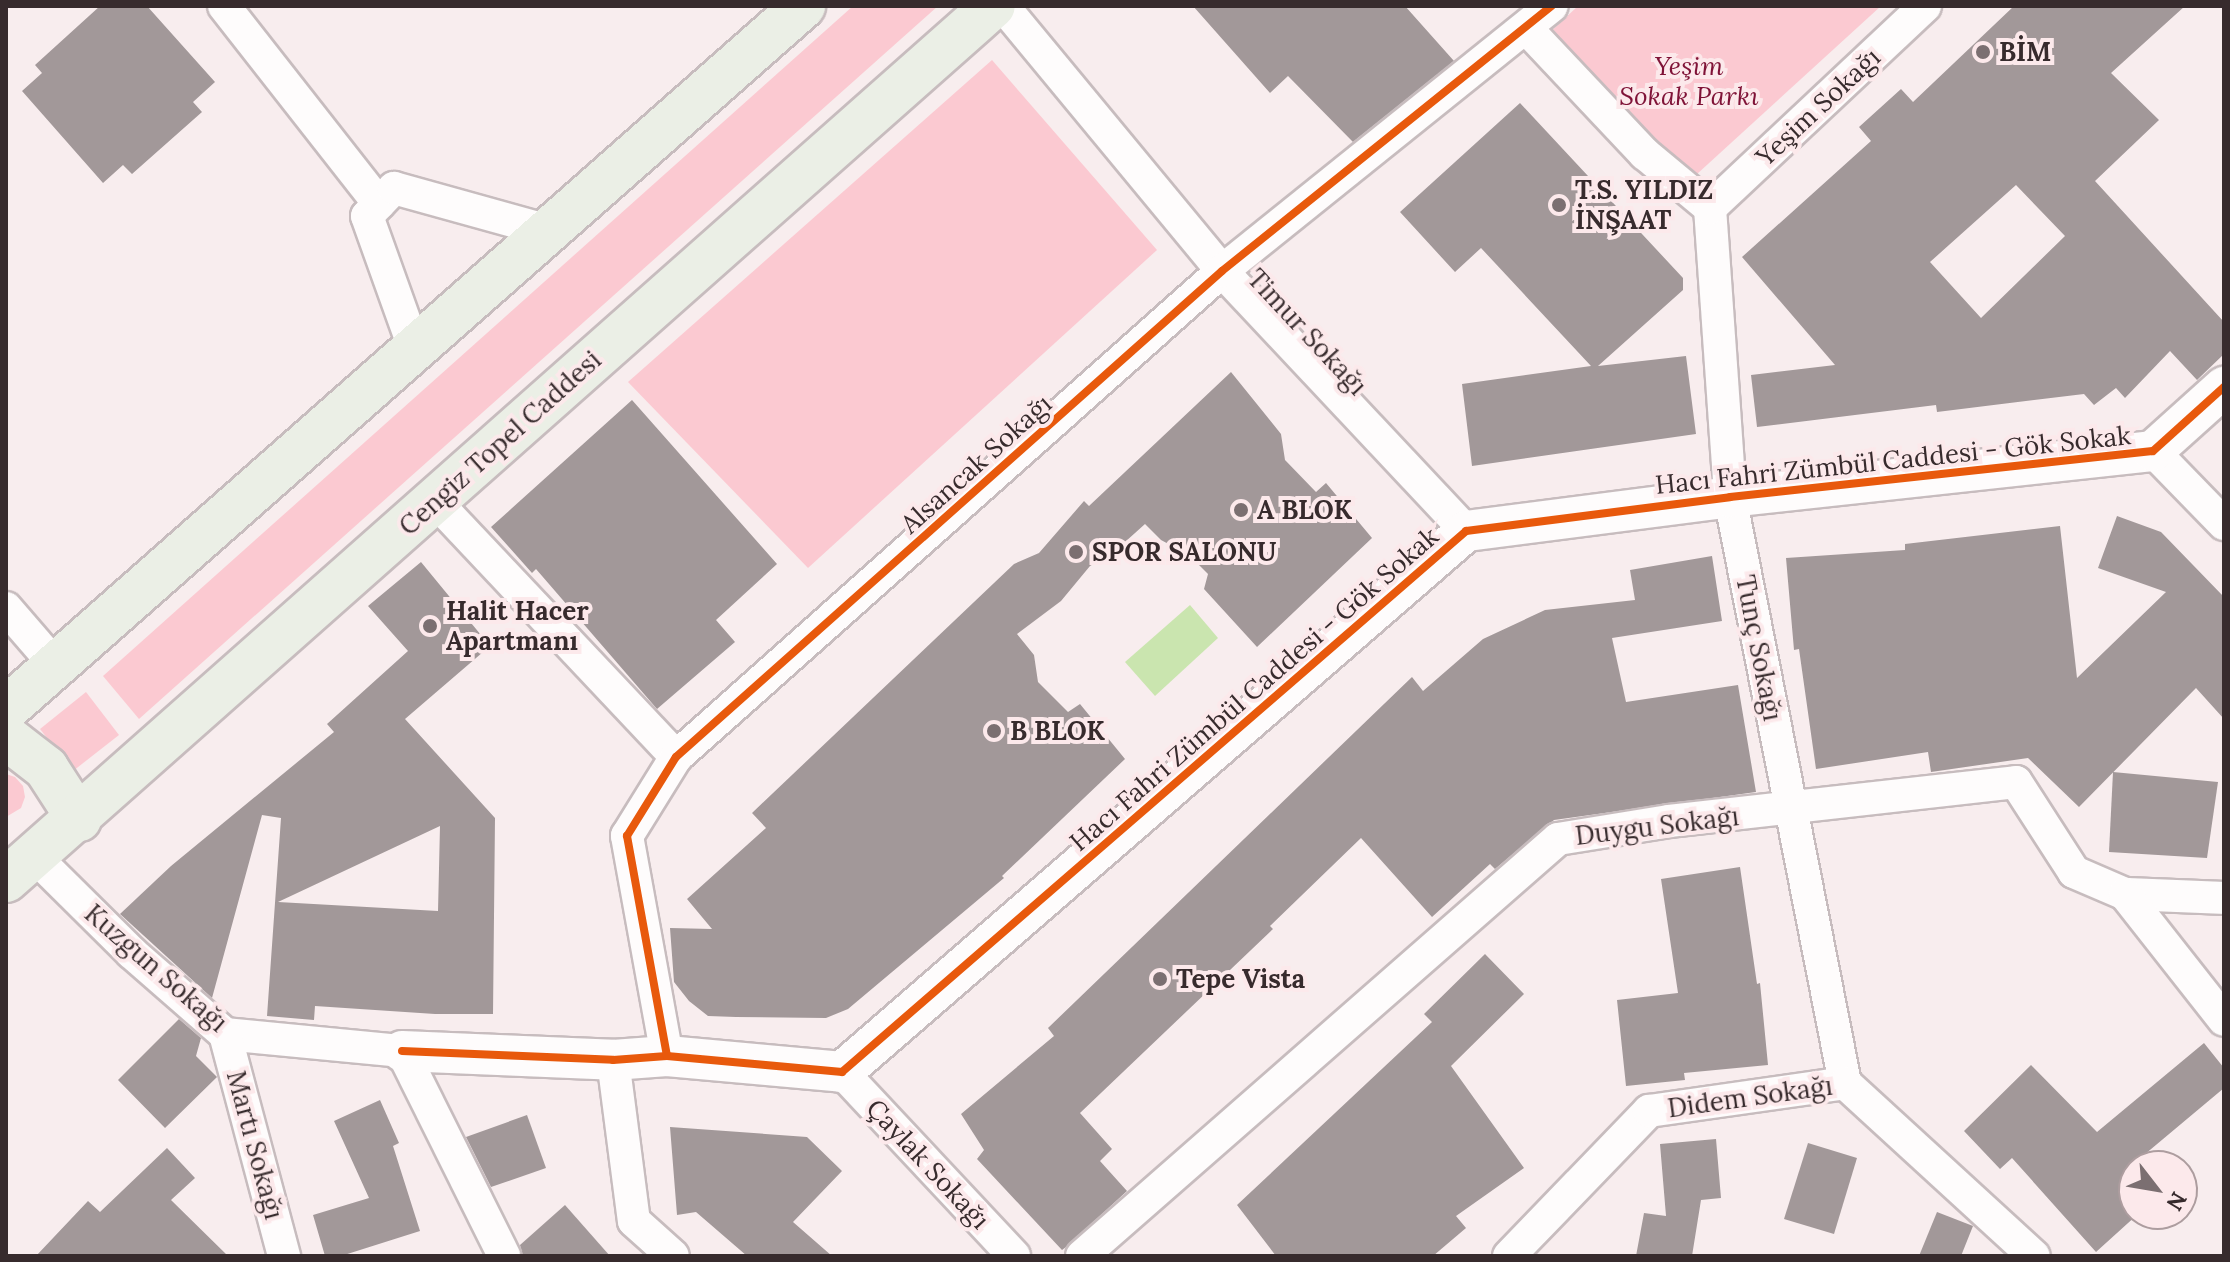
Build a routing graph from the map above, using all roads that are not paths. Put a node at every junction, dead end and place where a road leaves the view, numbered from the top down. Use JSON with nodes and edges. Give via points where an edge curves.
{"nodes":[{"id":1,"x":224,"y":6,"type":"edge"},
{"id":2,"x":803,"y":6,"type":"edge"},
{"id":3,"x":993,"y":6,"type":"edge"},
{"id":4,"x":1003,"y":6,"type":"edge"},
{"id":5,"x":1552,"y":6,"type":"edge"},
{"id":6,"x":1925,"y":6,"type":"edge"},
{"id":7,"x":1527,"y":29,"type":"junction"},
{"id":8,"x":379,"y":204,"type":"junction"},
{"id":9,"x":1710,"y":208,"type":"junction"},
{"id":10,"x":549,"y":231,"type":"junction"},
{"id":11,"x":1222,"y":271,"type":"junction"},
{"id":12,"x":415,"y":350,"type":"junction"},
{"id":13,"x":2224,"y":387,"type":"edge"},
{"id":14,"x":2153,"y":451,"type":"junction"},
{"id":15,"x":1730,"y":497,"type":"junction"},
{"id":16,"x":435,"y":501,"type":"junction"},
{"id":17,"x":2224,"y":524,"type":"edge"},
{"id":18,"x":1466,"y":531,"type":"junction"},
{"id":19,"x":6,"y":608,"type":"edge"},
{"id":20,"x":56,"y":666,"type":"junction"},
{"id":21,"x":6,"y":709,"type":"edge"},
{"id":22,"x":6,"y":737,"type":"edge"},
{"id":23,"x":676,"y":757,"type":"junction"},
{"id":24,"x":1789,"y":810,"type":"junction"},
{"id":25,"x":79,"y":819,"type":"junction"},
{"id":26,"x":16,"y":868,"type":"edge"},
{"id":27,"x":2125,"y":894,"type":"junction"},
{"id":28,"x":2224,"y":898,"type":"edge"},
{"id":29,"x":2224,"y":1020,"type":"edge"},
{"id":30,"x":225,"y":1034,"type":"junction"},
{"id":31,"x":402,"y":1051,"type":"junction"},
{"id":32,"x":667,"y":1056,"type":"junction"},
{"id":33,"x":613,"y":1060,"type":"junction"},
{"id":34,"x":842,"y":1072,"type":"junction"},
{"id":35,"x":1845,"y":1083,"type":"junction"},
{"id":36,"x":284,"y":1256,"type":"edge"},
{"id":37,"x":504,"y":1256,"type":"edge"},
{"id":38,"x":673,"y":1256,"type":"edge"},
{"id":39,"x":1014,"y":1256,"type":"edge"},
{"id":40,"x":1082,"y":1256,"type":"edge"},
{"id":41,"x":1509,"y":1256,"type":"edge"},
{"id":42,"x":2034,"y":1256,"type":"edge"}],
"edges":[{"from":1,"to":8,"type":"street"},
{"from":2,"to":10,"type":"main road"},
{"from":3,"to":16,"type":"main road","name":"Cengiz Topel Caddesi"},
{"from":4,"to":11,"type":"street","name":"Timur Sokağı"},
{"from":5,"to":7,"type":"street","name":"Alsancak Sokağı"},
{"from":6,"to":9,"type":"street","name":"Yeşim Sokağı"},
{"from":7,"to":9,"type":"street","via":[[1645,154]]},
{"from":7,"to":11,"type":"street","name":"Alsancak Sokağı"},
{"from":8,"to":10,"type":"street","via":[[394,188]]},
{"from":8,"to":12,"type":"street","via":[[367,216]]},
{"from":9,"to":15,"type":"street","name":"Tunç Sokağı"},
{"from":10,"to":12,"type":"main road"},
{"from":11,"to":18,"type":"street","name":"Timur Sokağı"},
{"from":11,"to":23,"type":"street","name":"Alsancak Sokağı"},
{"from":12,"to":20,"type":"main road"},
{"from":13,"to":14,"type":"street","name":"Hacı Fahri Zümbül Caddesi - Gök Sokak"},
{"from":14,"to":15,"type":"street","name":"Hacı Fahri Zümbül Caddesi - Gök Sokak"},
{"from":14,"to":17,"type":"street"},
{"from":15,"to":18,"type":"street","name":"Hacı Fahri Zümbül Caddesi - Gök Sokak"},
{"from":15,"to":24,"type":"street","name":"Tunç Sokağı"},
{"from":16,"to":23,"type":"street"},
{"from":16,"to":25,"type":"main road","name":"Cengiz Topel Caddesi"},
{"from":18,"to":34,"type":"street","name":"Hacı Fahri Zümbül Caddesi - Gök Sokak"},
{"from":19,"to":20,"type":"street"},
{"from":20,"to":21,"type":"main road"},
{"from":22,"to":25,"type":"main road","via":[[46,768]]},
{"from":23,"to":32,"type":"street","name":"Alsancak Sokağı","via":[[627,836]]},
{"from":24,"to":27,"type":"street","name":"Duygu Sokağı","via":[[2016,782],[2074,872]]},
{"from":24,"to":35,"type":"street","name":"Tunç Sokağı"},
{"from":24,"to":40,"type":"street","name":"Duygu Sokağı","via":[[1669,821],[1558,839]]},
{"from":25,"to":26,"type":"main road","name":"Cengiz Topel Caddesi"},
{"from":26,"to":30,"type":"street","name":"Kuzgun Sokağı","via":[[132,953]]},
{"from":27,"to":28,"type":"street"},
{"from":27,"to":29,"type":"street","name":"Duygu Sokağı"},
{"from":30,"to":31,"type":"street","name":"Kuzgun Sokağı"},
{"from":30,"to":36,"type":"street","name":"Martı Sokağı"},
{"from":31,"to":33,"type":"street"},
{"from":31,"to":37,"type":"street"},
{"from":32,"to":33,"type":"street"},
{"from":32,"to":34,"type":"street"},
{"from":33,"to":38,"type":"street","via":[[634,1221]]},
{"from":34,"to":39,"type":"street","name":"Çaylak Sokağı"},
{"from":35,"to":41,"type":"street","name":"Didem Sokağı","via":[[1649,1111]]},
{"from":35,"to":42,"type":"street","name":"Didem Sokağı"}]}
